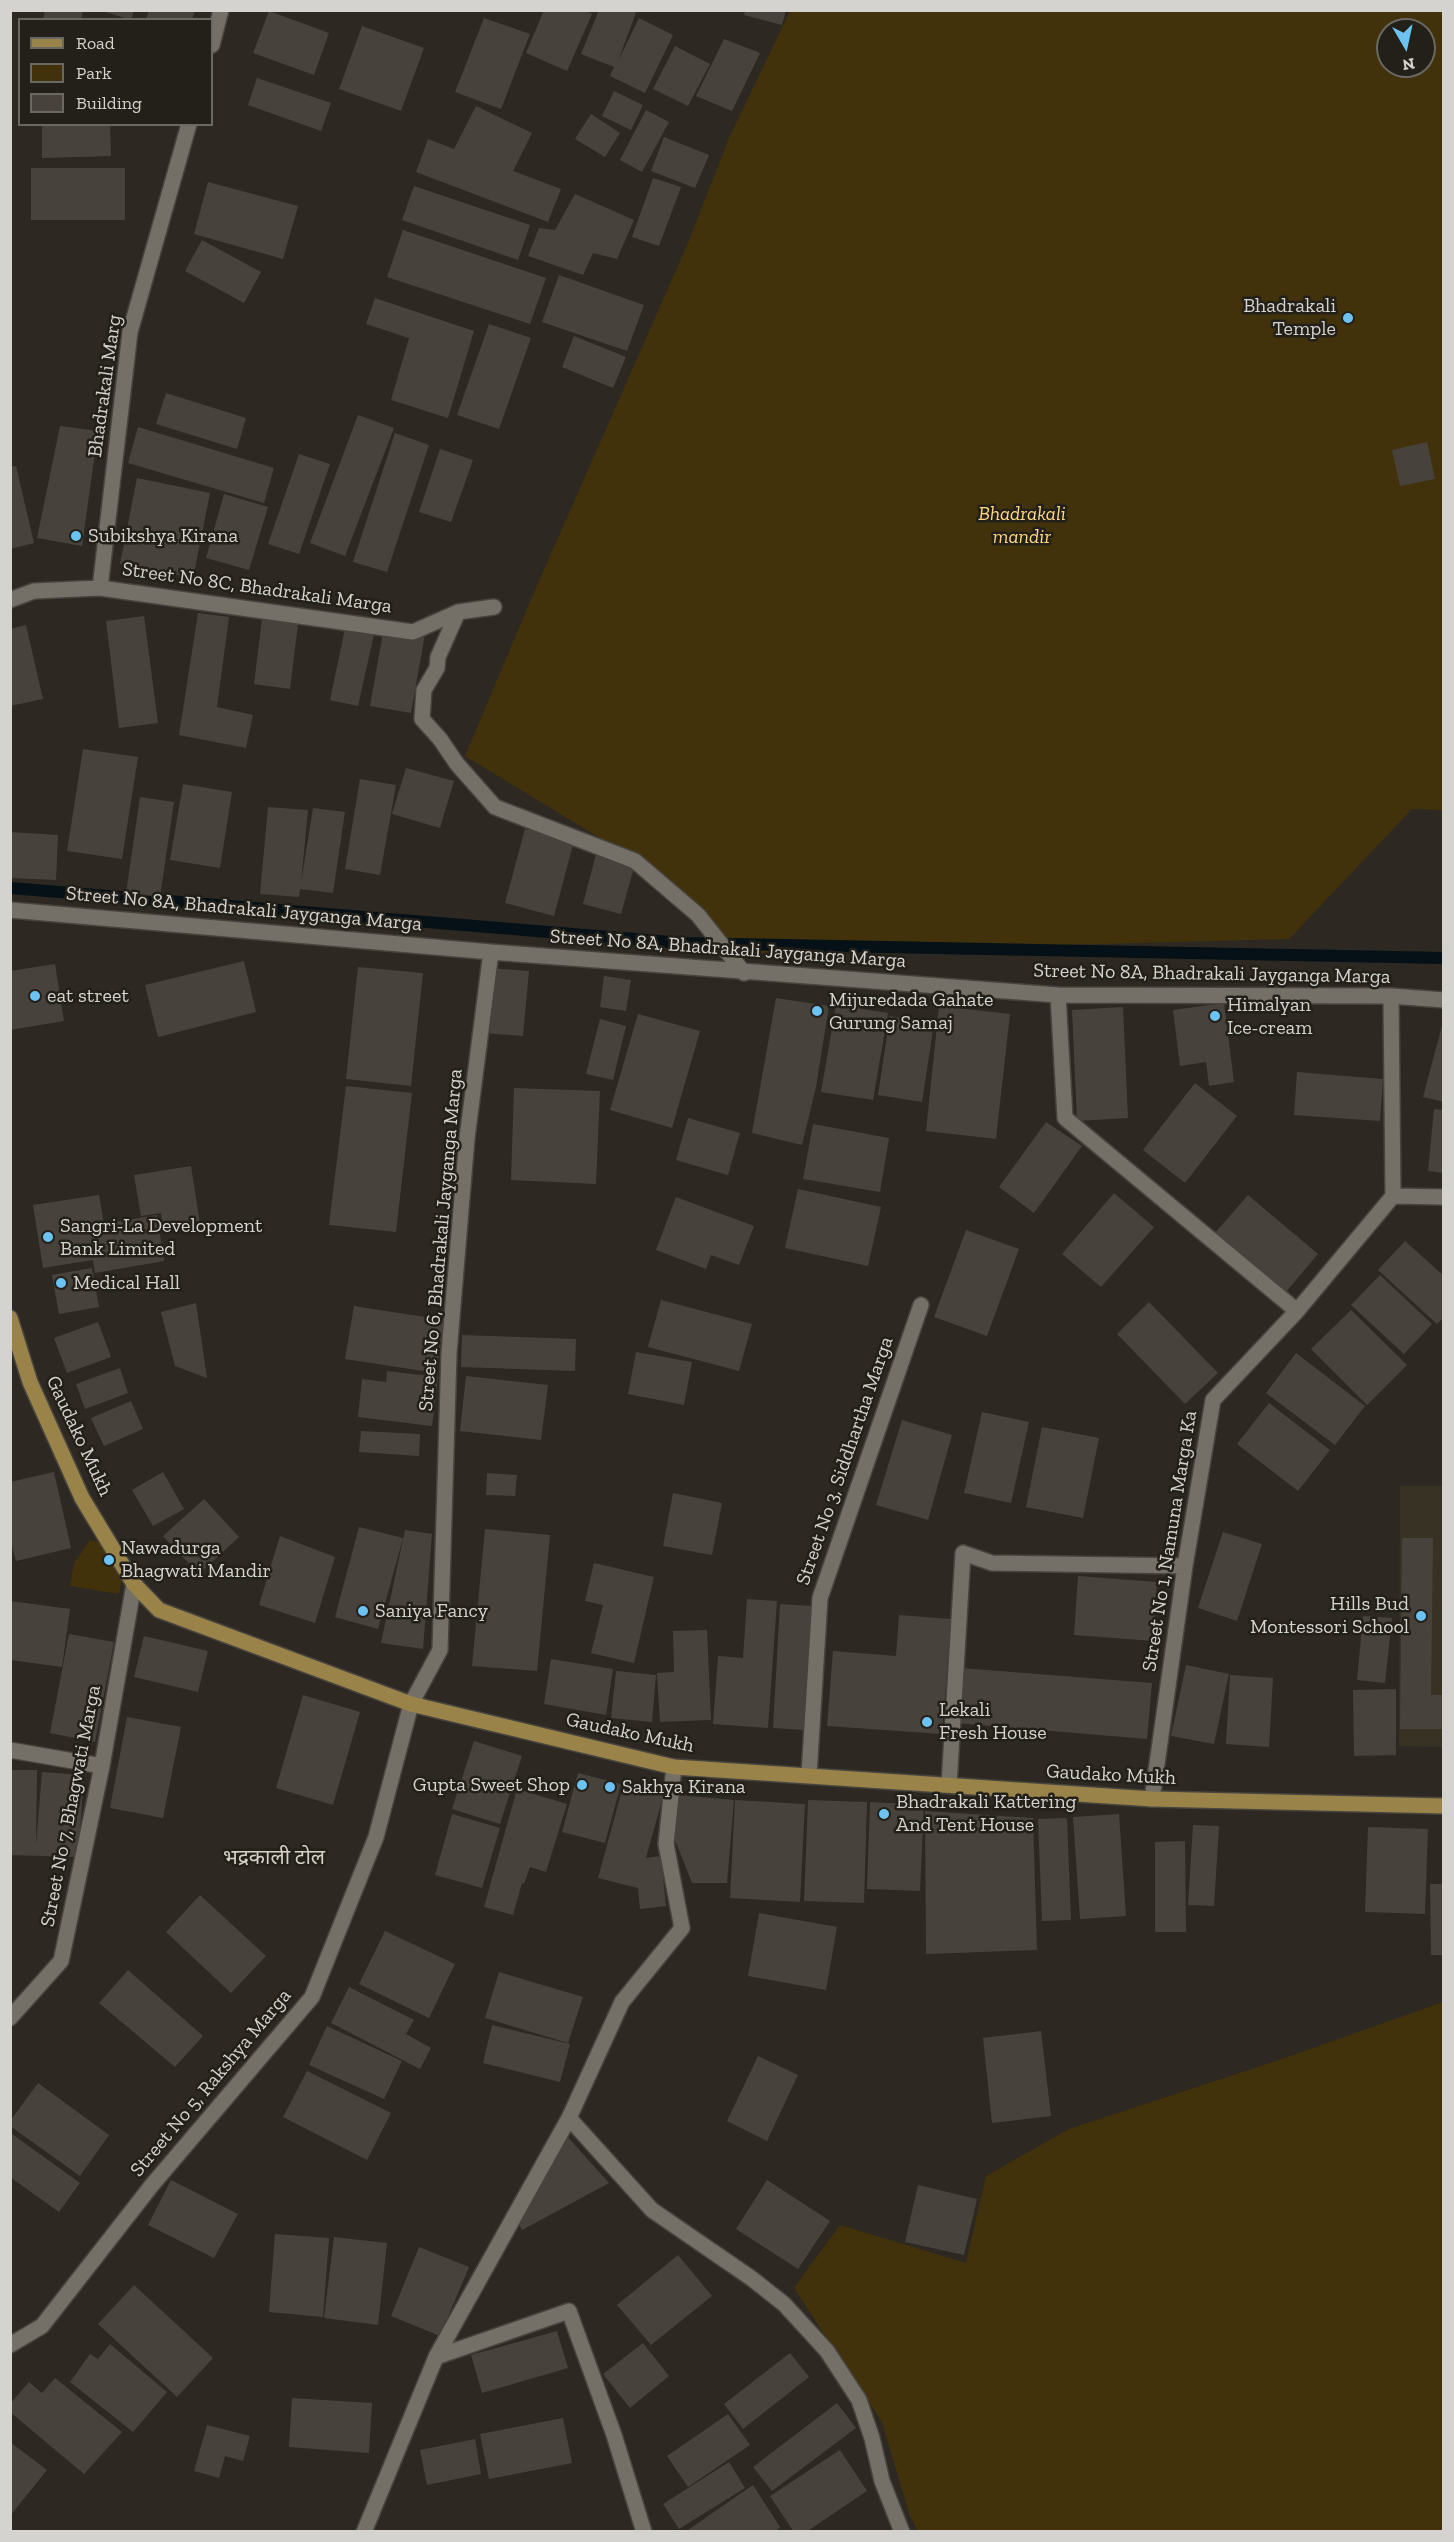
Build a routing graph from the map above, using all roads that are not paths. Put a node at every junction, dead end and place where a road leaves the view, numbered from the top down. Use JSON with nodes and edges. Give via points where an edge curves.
{"nodes":[{"id":1,"x":221,"y":10,"type":"edge"},
{"id":2,"x":213,"y":41,"type":"edge"},
{"id":3,"x":188,"y":126,"type":"edge"},
{"id":4,"x":100,"y":588,"type":"junction"},
{"id":5,"x":10,"y":600,"type":"edge"},
{"id":6,"x":494,"y":607,"type":"dead end"},
{"id":7,"x":458,"y":612,"type":"junction"},
{"id":8,"x":10,"y":910,"type":"edge"},
{"id":9,"x":491,"y":952,"type":"junction"},
{"id":10,"x":744,"y":973,"type":"junction"},
{"id":11,"x":1058,"y":995,"type":"junction"},
{"id":12,"x":1391,"y":996,"type":"junction"},
{"id":13,"x":1443,"y":1000,"type":"edge"},
{"id":14,"x":1393,"y":1196,"type":"junction"},
{"id":15,"x":1443,"y":1197,"type":"edge"},
{"id":16,"x":921,"y":1305,"type":"dead end"},
{"id":17,"x":1297,"y":1311,"type":"junction"},
{"id":18,"x":10,"y":1318,"type":"edge"},
{"id":19,"x":1185,"y":1566,"type":"junction"},
{"id":20,"x":134,"y":1584,"type":"junction"},
{"id":21,"x":411,"y":1704,"type":"junction"},
{"id":22,"x":10,"y":1750,"type":"edge"},
{"id":23,"x":102,"y":1766,"type":"junction"},
{"id":24,"x":674,"y":1767,"type":"junction"},
{"id":25,"x":809,"y":1775,"type":"junction"},
{"id":26,"x":949,"y":1785,"type":"junction"},
{"id":27,"x":1152,"y":1799,"type":"junction"},
{"id":28,"x":1443,"y":1806,"type":"edge"},
{"id":29,"x":10,"y":2018,"type":"edge"},
{"id":30,"x":569,"y":2118,"type":"junction"},
{"id":31,"x":10,"y":2346,"type":"edge"},
{"id":32,"x":436,"y":2357,"type":"junction"},
{"id":33,"x":364,"y":2532,"type":"edge"},
{"id":34,"x":644,"y":2532,"type":"edge"},
{"id":35,"x":902,"y":2532,"type":"edge"}],
"edges":[{"from":1,"to":2,"type":"street"},
{"from":3,"to":4,"type":"street","name":"Bhadrakali Marg","via":[[130,332]]},
{"from":4,"to":5,"type":"street","name":"Street No 8C, Bhadrakali Marga","via":[[34,591]]},
{"from":4,"to":7,"type":"street","name":"Street No 8C, Bhadrakali Marga","via":[[413,632]]},
{"from":6,"to":7,"type":"street","name":"Street No 8C, Bhadrakali Marga"},
{"from":7,"to":10,"type":"street","via":[[437,668],[424,690],[422,719],[457,764],[495,807],[635,861],[698,915]]},
{"from":8,"to":9,"type":"street","name":"Street No 8A, Bhadrakali Jayganga Marga"},
{"from":9,"to":10,"type":"street","name":"Street No 8A, Bhadrakali Jayganga Marga"},
{"from":9,"to":21,"type":"street","name":"Street No 6, Bhadrakali Jayganga Marga","via":[[467,1138],[449,1353],[440,1650]]},
{"from":10,"to":11,"type":"street","name":"Street No 8A, Bhadrakali Jayganga Marga"},
{"from":11,"to":12,"type":"street","name":"Street No 8A, Bhadrakali Jayganga Marga"},
{"from":11,"to":17,"type":"street","via":[[1065,1118]]},
{"from":12,"to":13,"type":"street","name":"Street No 8A, Bhadrakali Jayganga Marga"},
{"from":12,"to":14,"type":"street"},
{"from":14,"to":15,"type":"street"},
{"from":14,"to":17,"type":"street","name":"Street No 1, Namuna Marga Ka"},
{"from":16,"to":25,"type":"street","name":"Street No 3, Siddhartha Marga","via":[[820,1598]]},
{"from":17,"to":19,"type":"street","name":"Street No 1, Namuna Marga Ka","via":[[1214,1400]]},
{"from":18,"to":20,"type":"main road","name":"Gaudako Mukh","via":[[30,1382],[78,1489]]},
{"from":19,"to":26,"type":"street","via":[[992,1563],[963,1553]]},
{"from":19,"to":27,"type":"street","name":"Street No 1, Namuna Marga Ka"},
{"from":20,"to":21,"type":"main road","name":"Gaudako Mukh","via":[[159,1610]]},
{"from":20,"to":23,"type":"street","name":"Street No 7, Bhagwati Marga"},
{"from":21,"to":24,"type":"main road","name":"Gaudako Mukh"},
{"from":21,"to":31,"type":"street","name":"Street No 5, Rakshya Marga","via":[[376,1837],[312,1996],[152,2185],[42,2325]]},
{"from":22,"to":23,"type":"street"},
{"from":23,"to":29,"type":"street","name":"Street No 7, Bhagwati Marga","via":[[61,1961]]},
{"from":24,"to":25,"type":"main road","name":"Gaudako Mukh"},
{"from":24,"to":30,"type":"street","via":[[666,1844],[682,1928],[622,2002]]},
{"from":25,"to":26,"type":"main road","name":"Gaudako Mukh"},
{"from":26,"to":27,"type":"main road","name":"Gaudako Mukh"},
{"from":27,"to":28,"type":"main road","name":"Gaudako Mukh"},
{"from":30,"to":32,"type":"street"},
{"from":30,"to":35,"type":"street","via":[[652,2210],[784,2304],[827,2350],[859,2400],[873,2438],[882,2481]]},
{"from":32,"to":33,"type":"street"},
{"from":32,"to":34,"type":"street","via":[[569,2311]]}]}
